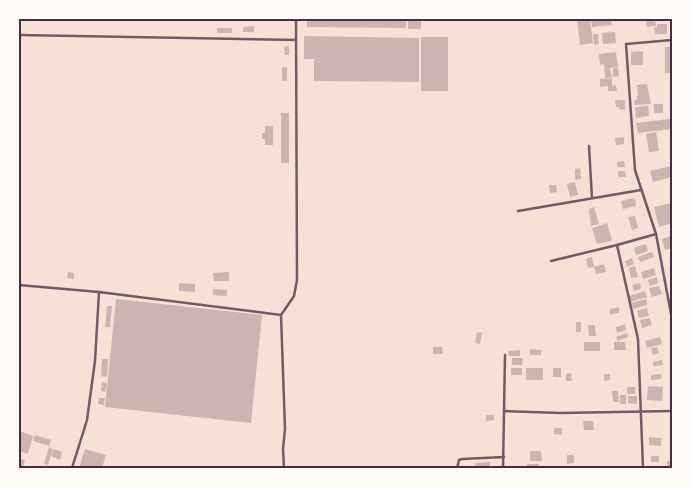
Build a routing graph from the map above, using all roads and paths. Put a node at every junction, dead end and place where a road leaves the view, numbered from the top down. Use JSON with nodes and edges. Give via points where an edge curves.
{"nodes":[{"id":1,"x":296,"y":19,"type":"edge"},
{"id":2,"x":19,"y":36,"type":"edge"},
{"id":3,"x":296,"y":40,"type":"junction"},
{"id":4,"x":672,"y":40,"type":"edge"},
{"id":5,"x":590,"y":146,"type":"dead end"},
{"id":6,"x":641,"y":190,"type":"junction"},
{"id":7,"x":592,"y":198,"type":"junction"},
{"id":8,"x":518,"y":211,"type":"dead end"},
{"id":9,"x":656,"y":234,"type":"junction"},
{"id":10,"x":617,"y":245,"type":"junction"},
{"id":11,"x":551,"y":261,"type":"dead end"},
{"id":12,"x":19,"y":285,"type":"edge"},
{"id":13,"x":99,"y":292,"type":"junction"},
{"id":14,"x":281,"y":315,"type":"junction"},
{"id":15,"x":672,"y":319,"type":"edge"},
{"id":16,"x":506,"y":355,"type":"dead end"},
{"id":17,"x":504,"y":411,"type":"junction"},
{"id":18,"x":672,"y":411,"type":"edge"},
{"id":19,"x":642,"y":412,"type":"junction"},
{"id":20,"x":504,"y":457,"type":"junction"},
{"id":21,"x":72,"y":468,"type":"edge"},
{"id":22,"x":284,"y":468,"type":"edge"},
{"id":23,"x":457,"y":468,"type":"edge"},
{"id":24,"x":504,"y":468,"type":"edge"},
{"id":25,"x":643,"y":468,"type":"edge"}],
"edges":[{"from":1,"to":3,"type":"street"},
{"from":2,"to":3,"type":"street"},
{"from":3,"to":14,"type":"street","via":[[297,280],[294,296]]},
{"from":4,"to":6,"type":"street","via":[[626,44],[635,170]]},
{"from":5,"to":7,"type":"street"},
{"from":6,"to":7,"type":"street"},
{"from":6,"to":9,"type":"street"},
{"from":7,"to":8,"type":"street"},
{"from":9,"to":10,"type":"street"},
{"from":9,"to":15,"type":"street"},
{"from":10,"to":11,"type":"street"},
{"from":10,"to":19,"type":"street","via":[[638,339]]},
{"from":12,"to":13,"type":"street"},
{"from":13,"to":14,"type":"street"},
{"from":13,"to":21,"type":"street","via":[[87,420]]},
{"from":14,"to":22,"type":"street"},
{"from":16,"to":17,"type":"street"},
{"from":17,"to":19,"type":"street"},
{"from":17,"to":20,"type":"street"},
{"from":18,"to":19,"type":"street"},
{"from":19,"to":25,"type":"street"},
{"from":20,"to":23,"type":"street","via":[[462,459],[458,460]]},
{"from":20,"to":24,"type":"street"}]}
